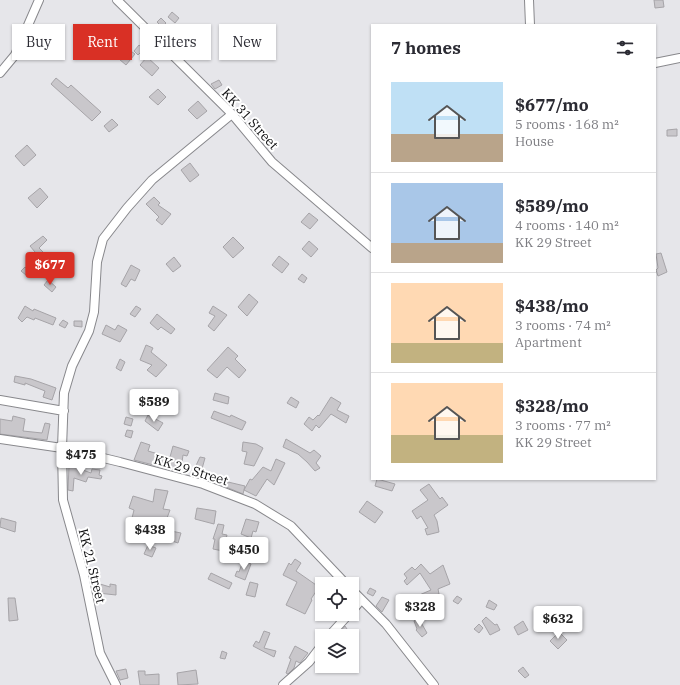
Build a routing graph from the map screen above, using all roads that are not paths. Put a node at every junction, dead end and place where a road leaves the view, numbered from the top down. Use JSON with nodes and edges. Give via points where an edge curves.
{"nodes":[{"id":1,"x":39,"y":0,"type":"edge"},
{"id":2,"x":117,"y":0,"type":"edge"},
{"id":3,"x":529,"y":0,"type":"edge"},
{"id":4,"x":530,"y":24,"type":"edge"},
{"id":5,"x":680,"y":58,"type":"edge"},
{"id":6,"x":656,"y":63,"type":"edge"},
{"id":7,"x":0,"y":73,"type":"edge"},
{"id":8,"x":232,"y":114,"type":"junction"},
{"id":9,"x":371,"y":247,"type":"edge"},
{"id":10,"x":0,"y":400,"type":"edge"},
{"id":11,"x":64,"y":411,"type":"junction"},
{"id":12,"x":0,"y":439,"type":"edge"},
{"id":13,"x":62,"y":448,"type":"junction"},
{"id":14,"x":339,"y":577,"type":"edge"},
{"id":15,"x":361,"y":600,"type":"joint"},
{"id":16,"x":359,"y":602,"type":"edge"},
{"id":17,"x":343,"y":621,"type":"edge"},
{"id":18,"x":335,"y":629,"type":"edge"},
{"id":19,"x":315,"y":654,"type":"edge"},
{"id":20,"x":116,"y":685,"type":"edge"},
{"id":21,"x":283,"y":685,"type":"edge"},
{"id":22,"x":434,"y":685,"type":"edge"}],
"edges":[{"from":1,"to":7,"type":"street","via":[[15,55]]},
{"from":2,"to":8,"type":"street","name":"KK 31 Street"},
{"from":3,"to":4,"type":"street"},
{"from":5,"to":6,"type":"street"},
{"from":8,"to":9,"type":"street","name":"KK 31 Street","via":[[272,162]]},
{"from":8,"to":11,"type":"street","name":"KK 21 Street","via":[[152,180],[104,239],[97,262],[94,312],[89,331],[72,366],[64,393]]},
{"from":10,"to":11,"type":"street"},
{"from":11,"to":13,"type":"street","name":"KK 21 Street"},
{"from":12,"to":13,"type":"street","name":"KK 29 Street"},
{"from":13,"to":14,"type":"street","name":"KK 29 Street","via":[[203,484],[255,504],[291,526]]},
{"from":13,"to":20,"type":"street","name":"KK 21 Street","via":[[63,500],[84,576],[100,653]]},
{"from":15,"to":16,"type":"street"},
{"from":15,"to":22,"type":"street","via":[[386,624]]},
{"from":17,"to":18,"type":"street"},
{"from":19,"to":21,"type":"street"}]}
